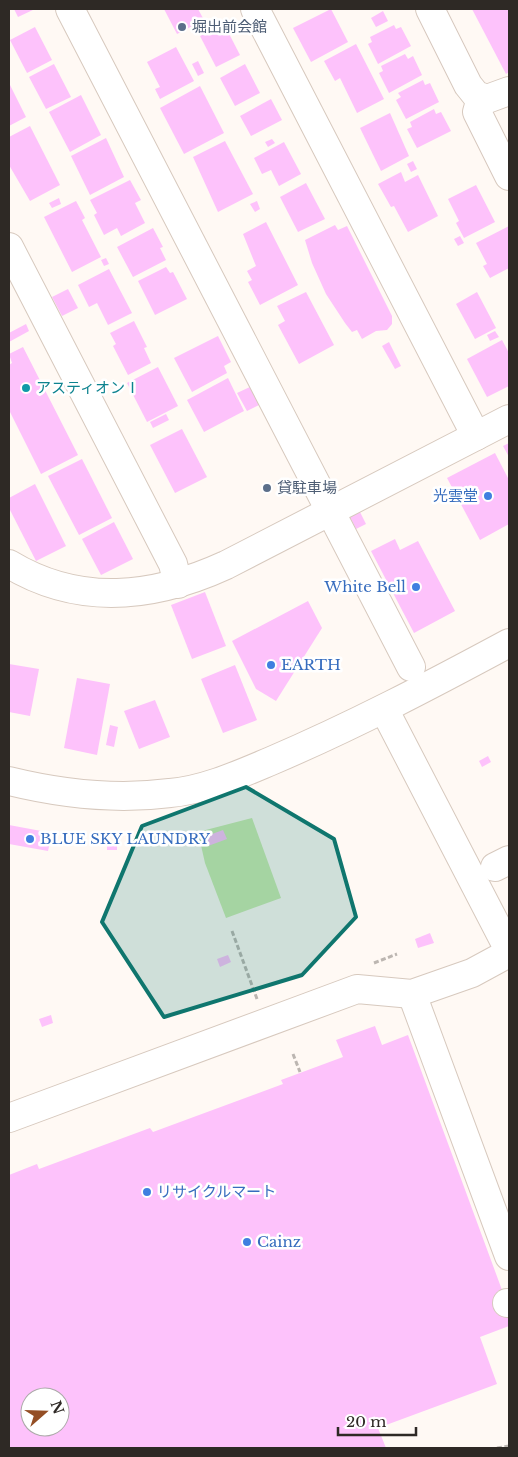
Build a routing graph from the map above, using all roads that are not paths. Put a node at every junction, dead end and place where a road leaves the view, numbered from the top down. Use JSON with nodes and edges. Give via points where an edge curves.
{"nodes":[{"id":1,"x":70,"y":9,"type":"edge"},
{"id":2,"x":255,"y":9,"type":"edge"},
{"id":3,"x":430,"y":9,"type":"edge"},
{"id":4,"x":509,"y":90,"type":"edge"},
{"id":5,"x":482,"y":98,"type":"junction"},
{"id":6,"x":509,"y":176,"type":"edge"},
{"id":7,"x":9,"y":247,"type":"edge"},
{"id":8,"x":509,"y":418,"type":"edge"},
{"id":9,"x":476,"y":436,"type":"junction"},
{"id":10,"x":331,"y":511,"type":"junction"},
{"id":11,"x":9,"y":564,"type":"edge"},
{"id":12,"x":178,"y":584,"type":"junction"},
{"id":13,"x":509,"y":643,"type":"edge"},
{"id":14,"x":411,"y":667,"type":"dead end"},
{"id":15,"x":384,"y":709,"type":"junction"},
{"id":16,"x":9,"y":781,"type":"edge"},
{"id":17,"x":509,"y":951,"type":"edge"},
{"id":18,"x":412,"y":994,"type":"junction"},
{"id":19,"x":9,"y":1118,"type":"edge"},
{"id":20,"x":509,"y":1256,"type":"edge"}],
"edges":[{"from":1,"to":10,"type":"street"},
{"from":2,"to":9,"type":"street"},
{"from":3,"to":5,"type":"street","via":[[468,85]]},
{"from":4,"to":5,"type":"street"},
{"from":5,"to":6,"type":"street","via":[[477,112]]},
{"from":7,"to":12,"type":"street","via":[[173,564]]},
{"from":8,"to":9,"type":"street"},
{"from":9,"to":10,"type":"street"},
{"from":10,"to":12,"type":"street","via":[[226,565]]},
{"from":10,"to":14,"type":"street"},
{"from":11,"to":12,"type":"street","via":[[44,581],[90,592],[137,593]]},
{"from":13,"to":15,"type":"street"},
{"from":15,"to":16,"type":"street","via":[[256,767],[170,794],[103,796]]},
{"from":15,"to":17,"type":"street"},
{"from":17,"to":18,"type":"street","via":[[472,972]]},
{"from":18,"to":19,"type":"street","via":[[357,989]]},
{"from":18,"to":20,"type":"street"}]}
